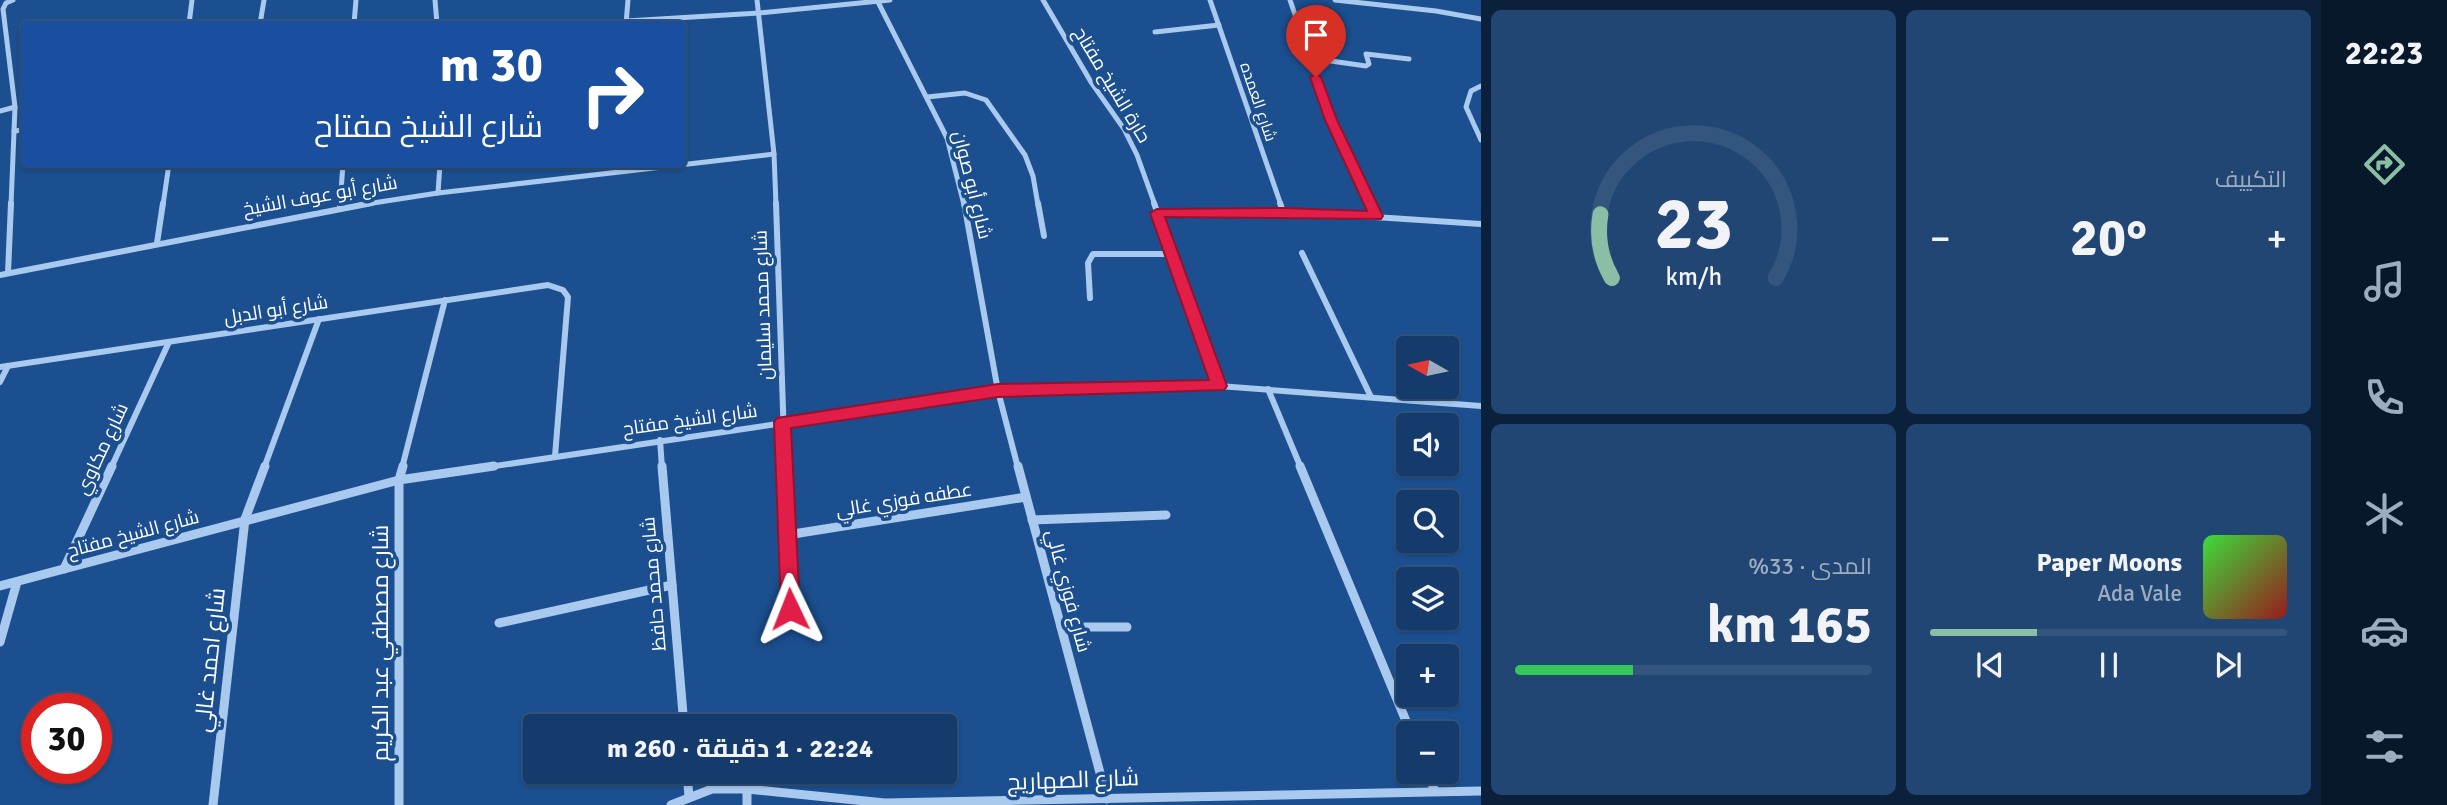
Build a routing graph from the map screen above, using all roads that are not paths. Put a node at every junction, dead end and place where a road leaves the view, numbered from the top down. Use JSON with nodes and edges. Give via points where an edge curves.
{"nodes":[{"id":1,"x":12,"y":0,"type":"edge"},
{"id":2,"x":192,"y":0,"type":"edge"},
{"id":3,"x":264,"y":0,"type":"edge"},
{"id":4,"x":356,"y":0,"type":"edge"},
{"id":5,"x":435,"y":0,"type":"edge"},
{"id":6,"x":628,"y":0,"type":"edge"},
{"id":7,"x":757,"y":0,"type":"edge"},
{"id":8,"x":890,"y":0,"type":"edge"},
{"id":9,"x":1043,"y":0,"type":"edge"},
{"id":10,"x":1210,"y":0,"type":"edge"},
{"id":11,"x":1290,"y":0,"type":"edge"},
{"id":12,"x":1335,"y":0,"type":"edge"},
{"id":13,"x":878,"y":1,"type":"edge"},
{"id":14,"x":1384,"y":2,"type":"edge"},
{"id":15,"x":759,"y":13,"type":"junction"},
{"id":16,"x":1481,"y":19,"type":"edge"},
{"id":17,"x":189,"y":21,"type":"edge"},
{"id":18,"x":260,"y":21,"type":"edge"},
{"id":19,"x":354,"y":21,"type":"edge"},
{"id":20,"x":437,"y":21,"type":"edge"},
{"id":21,"x":626,"y":21,"type":"edge"},
{"id":22,"x":653,"y":21,"type":"edge"},
{"id":23,"x":1219,"y":25,"type":"junction"},
{"id":24,"x":1155,"y":32,"type":"dead end"},
{"id":25,"x":1310,"y":58,"type":"junction"},
{"id":26,"x":1409,"y":59,"type":"dead end"},
{"id":27,"x":1481,"y":86,"type":"edge"},
{"id":28,"x":1471,"y":91,"type":"junction"},
{"id":29,"x":1481,"y":92,"type":"edge"},
{"id":30,"x":927,"y":97,"type":"junction"},
{"id":31,"x":15,"y":107,"type":"junction"},
{"id":32,"x":0,"y":111,"type":"edge"},
{"id":33,"x":21,"y":130,"type":"edge"},
{"id":34,"x":14,"y":131,"type":"junction"},
{"id":35,"x":1481,"y":140,"type":"edge"},
{"id":36,"x":774,"y":154,"type":"junction"},
{"id":37,"x":686,"y":164,"type":"edge"},
{"id":38,"x":168,"y":168,"type":"edge"},
{"id":39,"x":343,"y":168,"type":"edge"},
{"id":40,"x":440,"y":168,"type":"edge"},
{"id":41,"x":654,"y":168,"type":"edge"},
{"id":42,"x":439,"y":193,"type":"junction"},
{"id":43,"x":340,"y":208,"type":"junction"},
{"id":44,"x":1283,"y":212,"type":"junction"},
{"id":45,"x":1157,"y":213,"type":"junction"},
{"id":46,"x":1376,"y":216,"type":"junction"},
{"id":47,"x":1481,"y":224,"type":"edge"},
{"id":48,"x":1044,"y":236,"type":"dead end"},
{"id":49,"x":157,"y":243,"type":"junction"},
{"id":50,"x":1302,"y":253,"type":"dead end"},
{"id":51,"x":1172,"y":254,"type":"junction"},
{"id":52,"x":8,"y":273,"type":"junction"},
{"id":53,"x":0,"y":275,"type":"edge"},
{"id":54,"x":1090,"y":299,"type":"dead end"},
{"id":55,"x":444,"y":300,"type":"junction"},
{"id":56,"x":319,"y":319,"type":"junction"},
{"id":57,"x":169,"y":342,"type":"junction"},
{"id":58,"x":4,"y":367,"type":"edge"},
{"id":59,"x":0,"y":382,"type":"edge"},
{"id":60,"x":1219,"y":386,"type":"junction"},
{"id":61,"x":1268,"y":389,"type":"junction"},
{"id":62,"x":998,"y":391,"type":"junction"},
{"id":63,"x":1371,"y":397,"type":"junction"},
{"id":64,"x":1481,"y":406,"type":"edge"},
{"id":65,"x":783,"y":422,"type":"junction"},
{"id":66,"x":660,"y":440,"type":"junction"},
{"id":67,"x":555,"y":456,"type":"junction"},
{"id":68,"x":399,"y":480,"type":"junction"},
{"id":69,"x":1026,"y":497,"type":"junction"},
{"id":70,"x":1166,"y":515,"type":"dead end"},
{"id":71,"x":245,"y":519,"type":"junction"},
{"id":72,"x":1032,"y":520,"type":"junction"},
{"id":73,"x":787,"y":535,"type":"junction"},
{"id":74,"x":64,"y":569,"type":"junction"},
{"id":75,"x":17,"y":582,"type":"junction"},
{"id":76,"x":672,"y":585,"type":"junction"},
{"id":77,"x":0,"y":586,"type":"edge"},
{"id":78,"x":790,"y":609,"type":"dead end"},
{"id":79,"x":499,"y":623,"type":"dead end"},
{"id":80,"x":1061,"y":627,"type":"junction"},
{"id":81,"x":1127,"y":627,"type":"dead end"},
{"id":82,"x":0,"y":642,"type":"edge"},
{"id":83,"x":683,"y":714,"type":"edge"},
{"id":84,"x":1406,"y":721,"type":"edge"},
{"id":85,"x":688,"y":784,"type":"edge"},
{"id":86,"x":1433,"y":784,"type":"edge"},
{"id":87,"x":747,"y":789,"type":"junction"},
{"id":88,"x":1436,"y":791,"type":"junction"},
{"id":89,"x":1481,"y":791,"type":"edge"},
{"id":90,"x":1302,"y":794,"type":"junction"},
{"id":91,"x":689,"y":797,"type":"junction"},
{"id":92,"x":1107,"y":799,"type":"junction"},
{"id":93,"x":1082,"y":803,"type":"edge"},
{"id":94,"x":885,"y":804,"type":"edge"},
{"id":95,"x":213,"y":805,"type":"edge"},
{"id":96,"x":399,"y":805,"type":"edge"},
{"id":97,"x":671,"y":805,"type":"edge"},
{"id":98,"x":747,"y":805,"type":"edge"},
{"id":99,"x":1306,"y":805,"type":"edge"}],
"edges":[{"from":1,"to":31,"type":"street","via":[[2,9]]},
{"from":2,"to":17,"type":"street"},
{"from":3,"to":18,"type":"street"},
{"from":4,"to":19,"type":"street"},
{"from":5,"to":20,"type":"street"},
{"from":6,"to":21,"type":"street"},
{"from":7,"to":15,"type":"street","name":"شارع محمد سليمان"},
{"from":8,"to":13,"type":"street"},
{"from":9,"to":45,"type":"street","name":"حارة الشيخ مفتاح","via":[[1124,129]]},
{"from":10,"to":23,"type":"street","name":"شارع العمده"},
{"from":11,"to":25,"type":"street"},
{"from":12,"to":14,"type":"street"},
{"from":13,"to":15,"type":"street"},
{"from":13,"to":30,"type":"street","name":"شارع أبو صوان"},
{"from":14,"to":16,"type":"street"},
{"from":15,"to":22,"type":"street"},
{"from":15,"to":36,"type":"street","name":"شارع محمد سليمان"},
{"from":23,"to":24,"type":"street"},
{"from":23,"to":44,"type":"street","name":"شارع العمده"},
{"from":25,"to":26,"type":"street","via":[[1366,66],[1368,54]]},
{"from":25,"to":46,"type":"street","via":[[1331,120]]},
{"from":27,"to":28,"type":"street"},
{"from":28,"to":29,"type":"street"},
{"from":28,"to":35,"type":"street","via":[[1466,107]]},
{"from":30,"to":48,"type":"street","via":[[964,93],[986,100],[1025,155]]},
{"from":30,"to":62,"type":"street","name":"شارع أبو صوان","via":[[947,138],[961,189]]},
{"from":31,"to":32,"type":"street"},
{"from":31,"to":34,"type":"street"},
{"from":33,"to":34,"type":"street"},
{"from":34,"to":52,"type":"street"},
{"from":36,"to":37,"type":"street","name":"شارع أبو عوف الشيخ"},
{"from":36,"to":65,"type":"street","name":"شارع محمد سليمان"},
{"from":38,"to":49,"type":"street"},
{"from":39,"to":43,"type":"street"},
{"from":40,"to":42,"type":"street"},
{"from":41,"to":42,"type":"street","name":"شارع أبو عوف الشيخ"},
{"from":42,"to":43,"type":"street","name":"شارع أبو عوف الشيخ"},
{"from":43,"to":49,"type":"street","name":"شارع أبو عوف الشيخ"},
{"from":44,"to":45,"type":"street"},
{"from":44,"to":46,"type":"street"},
{"from":45,"to":51,"type":"street","name":"حارة الشيخ مفتاح"},
{"from":46,"to":47,"type":"street"},
{"from":49,"to":52,"type":"street","name":"شارع أبو عوف الشيخ"},
{"from":50,"to":63,"type":"street"},
{"from":51,"to":54,"type":"street","via":[[1093,254],[1088,263]]},
{"from":51,"to":60,"type":"street","name":"حارة الشيخ مفتاح"},
{"from":52,"to":53,"type":"street","name":"شارع أبو عوف الشيخ"},
{"from":55,"to":56,"type":"street","name":"شارع أبو الدبل"},
{"from":55,"to":67,"type":"street","name":"شارع أبو الدبل","via":[[539,285],[556,286],[568,297]]},
{"from":55,"to":68,"type":"street","name":"شارع مصطفي عبد الكريم"},
{"from":56,"to":57,"type":"street","name":"شارع أبو الدبل"},
{"from":56,"to":71,"type":"street","name":"شارع احمد غالي"},
{"from":57,"to":58,"type":"street","name":"شارع أبو الدبل"},
{"from":57,"to":74,"type":"street","name":"شارع مكاوي"},
{"from":58,"to":59,"type":"street"},
{"from":60,"to":61,"type":"street","name":"شارع الشيخ مفتاح"},
{"from":60,"to":62,"type":"street","name":"شارع الشيخ مفتاح"},
{"from":61,"to":63,"type":"street","name":"شارع الشيخ مفتاح"},
{"from":61,"to":84,"type":"street"},
{"from":62,"to":65,"type":"street","name":"شارع الشيخ مفتاح"},
{"from":62,"to":69,"type":"street","name":"شارع فوزي غالي"},
{"from":63,"to":64,"type":"street","name":"شارع الشيخ مفتاح"},
{"from":65,"to":66,"type":"street","name":"شارع الشيخ مفتاح"},
{"from":65,"to":73,"type":"street","name":"شارع محمد سليمان"},
{"from":66,"to":67,"type":"street","name":"شارع الشيخ مفتاح"},
{"from":66,"to":76,"type":"street","name":"شارع محمد حافظ"},
{"from":67,"to":68,"type":"street","name":"شارع الشيخ مفتاح"},
{"from":68,"to":71,"type":"street","name":"شارع الشيخ مفتاح"},
{"from":68,"to":96,"type":"street","name":"شارع مصطفي عبد الكريم"},
{"from":69,"to":72,"type":"street","name":"شارع فوزي غالي"},
{"from":69,"to":73,"type":"street","name":"عطفه فوزي غالي"},
{"from":70,"to":72,"type":"street"},
{"from":71,"to":74,"type":"street","name":"شارع الشيخ مفتاح"},
{"from":71,"to":95,"type":"street","name":"شارع احمد غالي"},
{"from":72,"to":80,"type":"street","name":"شارع فوزي غالي"},
{"from":73,"to":78,"type":"street","name":"شارع محمد سليمان"},
{"from":74,"to":75,"type":"street","name":"شارع الشيخ مفتاح"},
{"from":75,"to":77,"type":"street","name":"شارع الشيخ مفتاح"},
{"from":75,"to":82,"type":"street"},
{"from":76,"to":79,"type":"street"},
{"from":76,"to":83,"type":"street","name":"شارع محمد حافظ"},
{"from":80,"to":81,"type":"street"},
{"from":80,"to":92,"type":"street","name":"شارع فوزي غالي"},
{"from":85,"to":91,"type":"street"},
{"from":86,"to":88,"type":"street"},
{"from":87,"to":91,"type":"street","name":"شارع الصهاريج","via":[[712,789]]},
{"from":87,"to":94,"type":"street","name":"شارع الصهاريج"},
{"from":87,"to":98,"type":"street"},
{"from":88,"to":89,"type":"street","name":"شارع الصهاريج"},
{"from":88,"to":90,"type":"street","name":"شارع الصهاريج"},
{"from":90,"to":92,"type":"street","name":"شارع الصهاريج"},
{"from":90,"to":99,"type":"street"},
{"from":91,"to":97,"type":"street","name":"شارع الصهاريج"},
{"from":92,"to":93,"type":"street","name":"شارع الصهاريج"},
{"from":93,"to":94,"type":"street","name":"شارع الصهاريج"}]}
